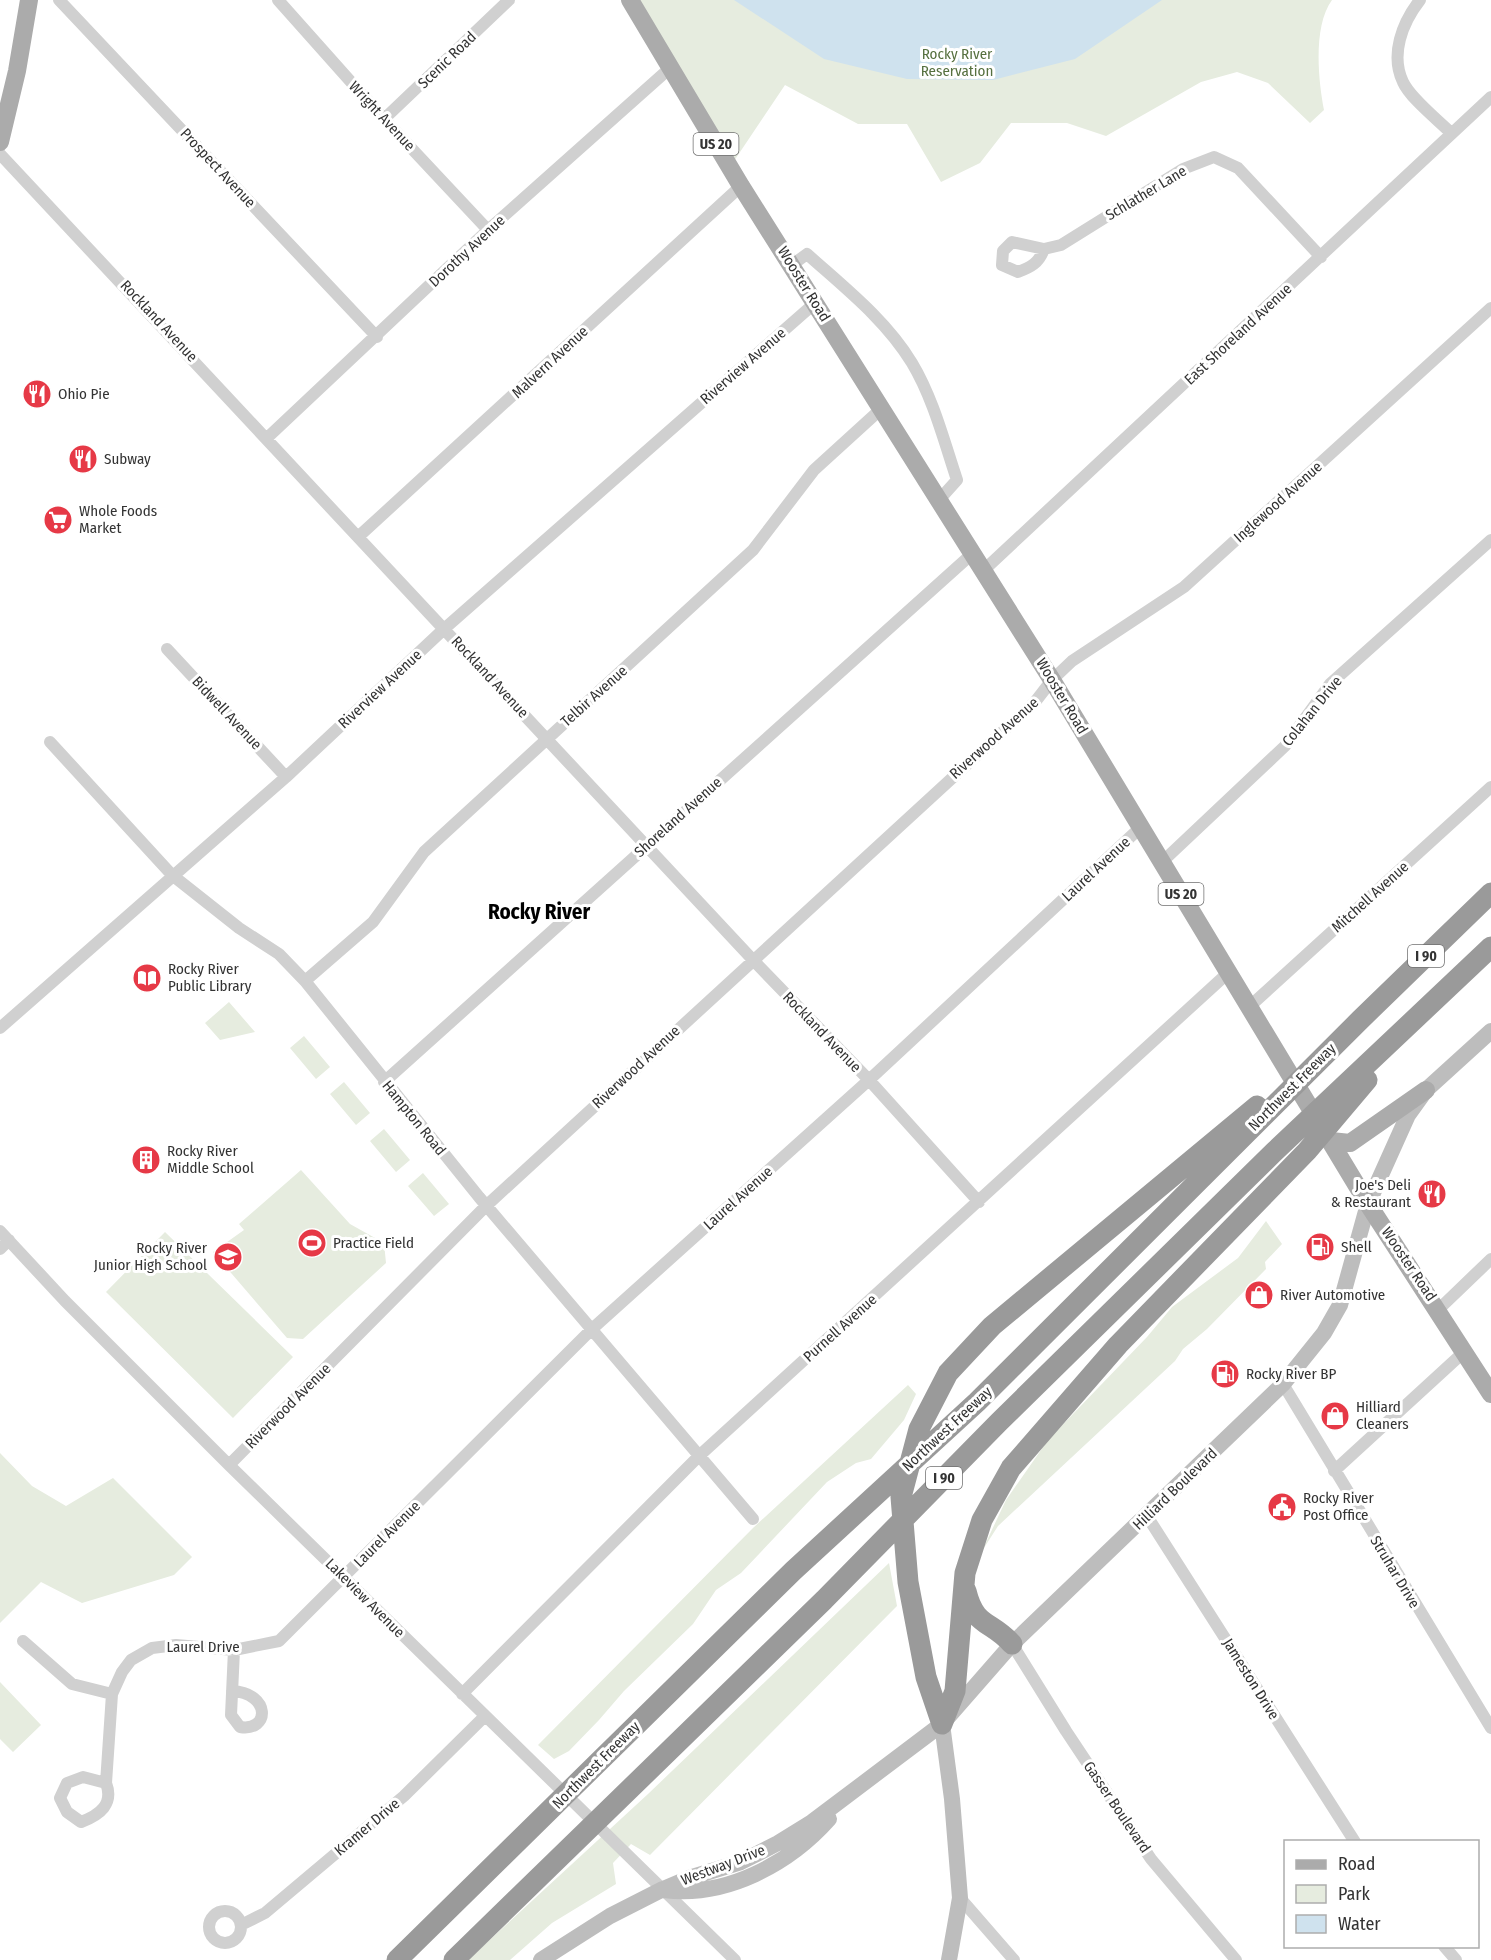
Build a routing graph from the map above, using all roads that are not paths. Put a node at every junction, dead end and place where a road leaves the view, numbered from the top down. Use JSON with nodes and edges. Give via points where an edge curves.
{"nodes":[{"id":1,"x":29,"y":0,"type":"edge"},
{"id":2,"x":59,"y":0,"type":"edge"},
{"id":3,"x":278,"y":0,"type":"edge"},
{"id":4,"x":509,"y":0,"type":"edge"},
{"id":5,"x":630,"y":0,"type":"edge"},
{"id":6,"x":1420,"y":0,"type":"edge"},
{"id":7,"x":670,"y":68,"type":"junction"},
{"id":8,"x":1491,"y":97,"type":"edge"},
{"id":9,"x":384,"y":119,"type":"junction"},
{"id":10,"x":1451,"y":133,"type":"junction"},
{"id":11,"x":0,"y":142,"type":"edge"},
{"id":12,"x":0,"y":154,"type":"edge"},
{"id":13,"x":741,"y":186,"type":"junction"},
{"id":14,"x":488,"y":230,"type":"junction"},
{"id":15,"x":1044,"y":249,"type":"dead end"},
{"id":16,"x":1321,"y":257,"type":"junction"},
{"id":17,"x":792,"y":265,"type":"junction"},
{"id":18,"x":815,"y":303,"type":"junction"},
{"id":19,"x":1491,"y":308,"type":"edge"},
{"id":20,"x":377,"y":337,"type":"junction"},
{"id":21,"x":881,"y":409,"type":"junction"},
{"id":22,"x":267,"y":438,"type":"junction"},
{"id":23,"x":939,"y":500,"type":"junction"},
{"id":24,"x":358,"y":537,"type":"junction"},
{"id":25,"x":1491,"y":540,"type":"edge"},
{"id":26,"x":973,"y":553,"type":"junction"},
{"id":27,"x":984,"y":570,"type":"junction"},
{"id":28,"x":444,"y":629,"type":"junction"},
{"id":29,"x":167,"y":649,"type":"dead end"},
{"id":30,"x":1052,"y":680,"type":"junction"},
{"id":31,"x":547,"y":738,"type":"junction"},
{"id":32,"x":50,"y":742,"type":"dead end"},
{"id":33,"x":286,"y":777,"type":"junction"},
{"id":34,"x":1491,"y":787,"type":"edge"},
{"id":35,"x":1141,"y":827,"type":"junction"},
{"id":36,"x":648,"y":845,"type":"junction"},
{"id":37,"x":1162,"y":862,"type":"junction"},
{"id":38,"x":172,"y":875,"type":"junction"},
{"id":39,"x":1491,"y":893,"type":"edge"},
{"id":40,"x":1491,"y":946,"type":"edge"},
{"id":41,"x":753,"y":960,"type":"junction"},
{"id":42,"x":1229,"y":972,"type":"junction"},
{"id":43,"x":305,"y":981,"type":"junction"},
{"id":44,"x":1437,"y":998,"type":"junction"},
{"id":45,"x":1250,"y":1007,"type":"junction"},
{"id":46,"x":1361,"y":1019,"type":"junction"},
{"id":47,"x":0,"y":1028,"type":"edge"},
{"id":48,"x":1491,"y":1031,"type":"edge"},
{"id":49,"x":869,"y":1080,"type":"junction"},
{"id":50,"x":384,"y":1082,"type":"junction"},
{"id":51,"x":1426,"y":1090,"type":"junction"},
{"id":52,"x":1339,"y":1145,"type":"junction"},
{"id":53,"x":979,"y":1202,"type":"junction"},
{"id":54,"x":1368,"y":1204,"type":"junction"},
{"id":55,"x":486,"y":1206,"type":"junction"},
{"id":56,"x":3,"y":1240,"type":"edge"},
{"id":57,"x":1491,"y":1259,"type":"edge"},
{"id":58,"x":1439,"y":1309,"type":"junction"},
{"id":59,"x":591,"y":1329,"type":"junction"},
{"id":60,"x":1465,"y":1352,"type":"junction"},
{"id":61,"x":1283,"y":1384,"type":"junction"},
{"id":62,"x":1491,"y":1394,"type":"edge"},
{"id":63,"x":699,"y":1455,"type":"junction"},
{"id":64,"x":229,"y":1465,"type":"junction"},
{"id":65,"x":1334,"y":1471,"type":"junction"},
{"id":66,"x":1147,"y":1516,"type":"junction"},
{"id":67,"x":753,"y":1520,"type":"dead end"},
{"id":68,"x":344,"y":1577,"type":"junction"},
{"id":69,"x":965,"y":1577,"type":"junction"},
{"id":70,"x":23,"y":1641,"type":"dead end"},
{"id":71,"x":1012,"y":1644,"type":"junction"},
{"id":72,"x":234,"y":1650,"type":"junction"},
{"id":73,"x":232,"y":1692,"type":"dead end"},
{"id":74,"x":112,"y":1694,"type":"junction"},
{"id":75,"x":462,"y":1694,"type":"junction"},
{"id":76,"x":484,"y":1717,"type":"junction"},
{"id":77,"x":942,"y":1724,"type":"junction"},
{"id":78,"x":1491,"y":1728,"type":"edge"},
{"id":79,"x":106,"y":1783,"type":"dead end"},
{"id":80,"x":1354,"y":1840,"type":"edge"},
{"id":81,"x":663,"y":1889,"type":"junction"},
{"id":82,"x":960,"y":1898,"type":"junction"},
{"id":83,"x":241,"y":1925,"type":"dead end"},
{"id":84,"x":1445,"y":1948,"type":"edge"},
{"id":85,"x":397,"y":1960,"type":"edge"},
{"id":86,"x":454,"y":1960,"type":"edge"},
{"id":87,"x":541,"y":1960,"type":"edge"},
{"id":88,"x":735,"y":1960,"type":"edge"},
{"id":89,"x":949,"y":1960,"type":"edge"},
{"id":90,"x":1014,"y":1960,"type":"edge"},
{"id":91,"x":1236,"y":1960,"type":"edge"},
{"id":92,"x":1456,"y":1960,"type":"edge"}],
"edges":[{"from":1,"to":11,"type":"main road"},
{"from":2,"to":20,"type":"street","name":"Prospect Avenue"},
{"from":3,"to":9,"type":"street","name":"Wright Avenue"},
{"from":4,"to":9,"type":"street","name":"Scenic Road"},
{"from":5,"to":7,"type":"main road","name":"Wooster Road","number":"US 20"},
{"from":6,"to":10,"type":"street","via":[[1400,36],[1396,60],[1403,84]]},
{"from":7,"to":13,"type":"main road","name":"Wooster Road","number":"US 20"},
{"from":7,"to":14,"type":"street","name":"Dorothy Avenue"},
{"from":8,"to":10,"type":"street","name":"East Shoreland Avenue"},
{"from":9,"to":14,"type":"street","name":"Wright Avenue"},
{"from":10,"to":16,"type":"street","name":"East Shoreland Avenue"},
{"from":12,"to":22,"type":"street","name":"Rockland Avenue"},
{"from":13,"to":17,"type":"main road","name":"Wooster Road","number":"US 20"},
{"from":13,"to":24,"type":"street","name":"Malvern Avenue"},
{"from":14,"to":20,"type":"street","name":"Dorothy Avenue"},
{"from":15,"to":16,"type":"street","name":"Schlather Lane","via":[[1061,245],[1183,169],[1214,157],[1238,168]]},
{"from":16,"to":27,"type":"street","name":"East Shoreland Avenue"},
{"from":17,"to":18,"type":"main road","name":"Wooster Road","number":"US 20"},
{"from":17,"to":23,"type":"street","via":[[807,254],[876,315],[913,364],[957,480]]},
{"from":18,"to":21,"type":"main road","name":"Wooster Road","number":"US 20"},
{"from":18,"to":28,"type":"street","name":"Riverview Avenue"},
{"from":19,"to":30,"type":"street","name":"Inglewood Avenue","via":[[1184,587],[1072,661]]},
{"from":20,"to":22,"type":"street","name":"Dorothy Avenue"},
{"from":21,"to":23,"type":"main road","name":"Wooster Road","number":"US 20"},
{"from":21,"to":31,"type":"street","name":"Telbir Avenue","via":[[814,470],[753,550]]},
{"from":22,"to":24,"type":"street","name":"Rockland Avenue"},
{"from":23,"to":26,"type":"main road","name":"Wooster Road","number":"US 20"},
{"from":24,"to":28,"type":"street","name":"Rockland Avenue"},
{"from":25,"to":37,"type":"street","name":"Colahan Drive","via":[[1330,684],[1285,746]]},
{"from":26,"to":27,"type":"main road","name":"Wooster Road","number":"US 20"},
{"from":26,"to":36,"type":"street","name":"Shoreland Avenue"},
{"from":27,"to":30,"type":"main road","name":"Wooster Road","number":"US 20"},
{"from":28,"to":31,"type":"street","name":"Rockland Avenue"},
{"from":28,"to":33,"type":"street","name":"Riverview Avenue"},
{"from":29,"to":33,"type":"street","name":"Bidwell Avenue"},
{"from":30,"to":35,"type":"main road","name":"Wooster Road","number":"US 20"},
{"from":30,"to":41,"type":"street","name":"Riverwood Avenue","via":[[1035,702]]},
{"from":31,"to":36,"type":"street","name":"Rockland Avenue"},
{"from":31,"to":43,"type":"street","name":"Telbir Avenue","via":[[424,852],[373,922]]},
{"from":32,"to":38,"type":"street","name":"Hampton Road"},
{"from":33,"to":38,"type":"street","name":"Riverview Avenue"},
{"from":34,"to":45,"type":"street","name":"Mitchell Avenue"},
{"from":35,"to":37,"type":"main road","name":"Wooster Road","number":"US 20"},
{"from":35,"to":49,"type":"street","name":"Laurel Avenue"},
{"from":36,"to":41,"type":"street","name":"Rockland Avenue"},
{"from":36,"to":50,"type":"street","name":"Shoreland Avenue"},
{"from":37,"to":42,"type":"main road","name":"Wooster Road","number":"US 20"},
{"from":38,"to":43,"type":"street","name":"Hampton Road","via":[[279,954]]},
{"from":38,"to":47,"type":"street","name":"Riverview Avenue"},
{"from":39,"to":46,"type":"highway","name":"Northwest Freeway","number":"I 90"},
{"from":40,"to":44,"type":"highway","name":"Northwest Freeway","number":"I 90"},
{"from":41,"to":49,"type":"street","name":"Rockland Avenue"},
{"from":41,"to":55,"type":"street","name":"Riverwood Avenue"},
{"from":42,"to":45,"type":"main road","name":"Wooster Road","number":"US 20"},
{"from":42,"to":53,"type":"street","name":"Purnell Avenue"},
{"from":43,"to":50,"type":"street","name":"Hampton Road"},
{"from":44,"to":69,"type":"highway","via":[[1307,1151],[1118,1345],[1011,1468],[982,1520]]},
{"from":44,"to":86,"type":"highway","name":"Northwest Freeway","number":"I 90","via":[[1274,1152],[824,1600]]},
{"from":45,"to":52,"type":"main road","name":"Wooster Road","number":"US 20"},
{"from":46,"to":77,"type":"highway","via":[[992,1326],[948,1373],[919,1429],[901,1497],[908,1582],[926,1677]]},
{"from":46,"to":85,"type":"highway","name":"Northwest Freeway","number":"I 90","via":[[977,1402],[793,1571]]},
{"from":48,"to":51,"type":"main road","name":"Hilliard Boulevard"},
{"from":49,"to":53,"type":"street","name":"Rockland Avenue"},
{"from":49,"to":59,"type":"street","name":"Laurel Avenue"},
{"from":50,"to":55,"type":"street","name":"Hampton Road"},
{"from":51,"to":52,"type":"main road"},
{"from":51,"to":54,"type":"main road","name":"Hilliard Boulevard","via":[[1408,1115]]},
{"from":52,"to":54,"type":"main road","name":"Wooster Road","number":"US 20"},
{"from":53,"to":63,"type":"street","name":"Purnell Avenue"},
{"from":54,"to":58,"type":"main road","name":"Wooster Road","number":"US 20"},
{"from":54,"to":61,"type":"main road","name":"Hilliard Boulevard","via":[[1340,1305],[1324,1333]]},
{"from":55,"to":59,"type":"street","name":"Hampton Road"},
{"from":55,"to":64,"type":"street","name":"Riverwood Avenue"},
{"from":56,"to":64,"type":"street","name":"Lakeview Avenue"},
{"from":57,"to":58,"type":"street"},
{"from":58,"to":60,"type":"main road","name":"Wooster Road","number":"US 20"},
{"from":59,"to":63,"type":"street","name":"Hampton Road"},
{"from":59,"to":68,"type":"street","name":"Laurel Avenue"},
{"from":60,"to":62,"type":"main road","name":"Wooster Road","number":"US 20"},
{"from":60,"to":65,"type":"street"},
{"from":61,"to":65,"type":"street","name":"Struhar Drive"},
{"from":61,"to":66,"type":"main road","name":"Hilliard Boulevard"},
{"from":63,"to":67,"type":"street","name":"Hampton Road"},
{"from":63,"to":75,"type":"street","name":"Purnell Avenue"},
{"from":64,"to":68,"type":"street","name":"Lakeview Avenue"},
{"from":65,"to":78,"type":"street","name":"Struhar Drive"},
{"from":66,"to":71,"type":"main road","name":"Hilliard Boulevard"},
{"from":66,"to":80,"type":"street","name":"Jameston Drive"},
{"from":68,"to":72,"type":"street","name":"Laurel Drive","via":[[279,1641]]},
{"from":68,"to":75,"type":"street","name":"Lakeview Avenue"},
{"from":69,"to":71,"type":"highway","via":[[973,1612],[985,1624],[1000,1630]]},
{"from":69,"to":77,"type":"highway","via":[[955,1691]]},
{"from":70,"to":74,"type":"street","via":[[72,1684]]},
{"from":71,"to":77,"type":"main road","name":"Hilliard Boulevard"},
{"from":71,"to":91,"type":"street","name":"Gasser Boulevard","via":[[1151,1859]]},
{"from":72,"to":73,"type":"street"},
{"from":72,"to":74,"type":"street","name":"Laurel Drive","via":[[176,1645],[152,1648],[131,1660]]},
{"from":74,"to":79,"type":"street","name":"Laurel Drive"},
{"from":75,"to":76,"type":"street","name":"Lakeview Avenue"},
{"from":76,"to":81,"type":"street","name":"Lakeview Avenue"},
{"from":76,"to":83,"type":"street","name":"Kramer Drive","via":[[404,1796],[265,1913]]},
{"from":77,"to":81,"type":"main road","name":"Westway Drive","via":[[778,1843],[741,1862]]},
{"from":77,"to":82,"type":"main road"},
{"from":81,"to":87,"type":"main road","name":"Westway Drive"},
{"from":81,"to":88,"type":"street","name":"Lakeview Avenue"},
{"from":82,"to":89,"type":"main road"},
{"from":82,"to":90,"type":"street"},
{"from":84,"to":92,"type":"street"}]}
